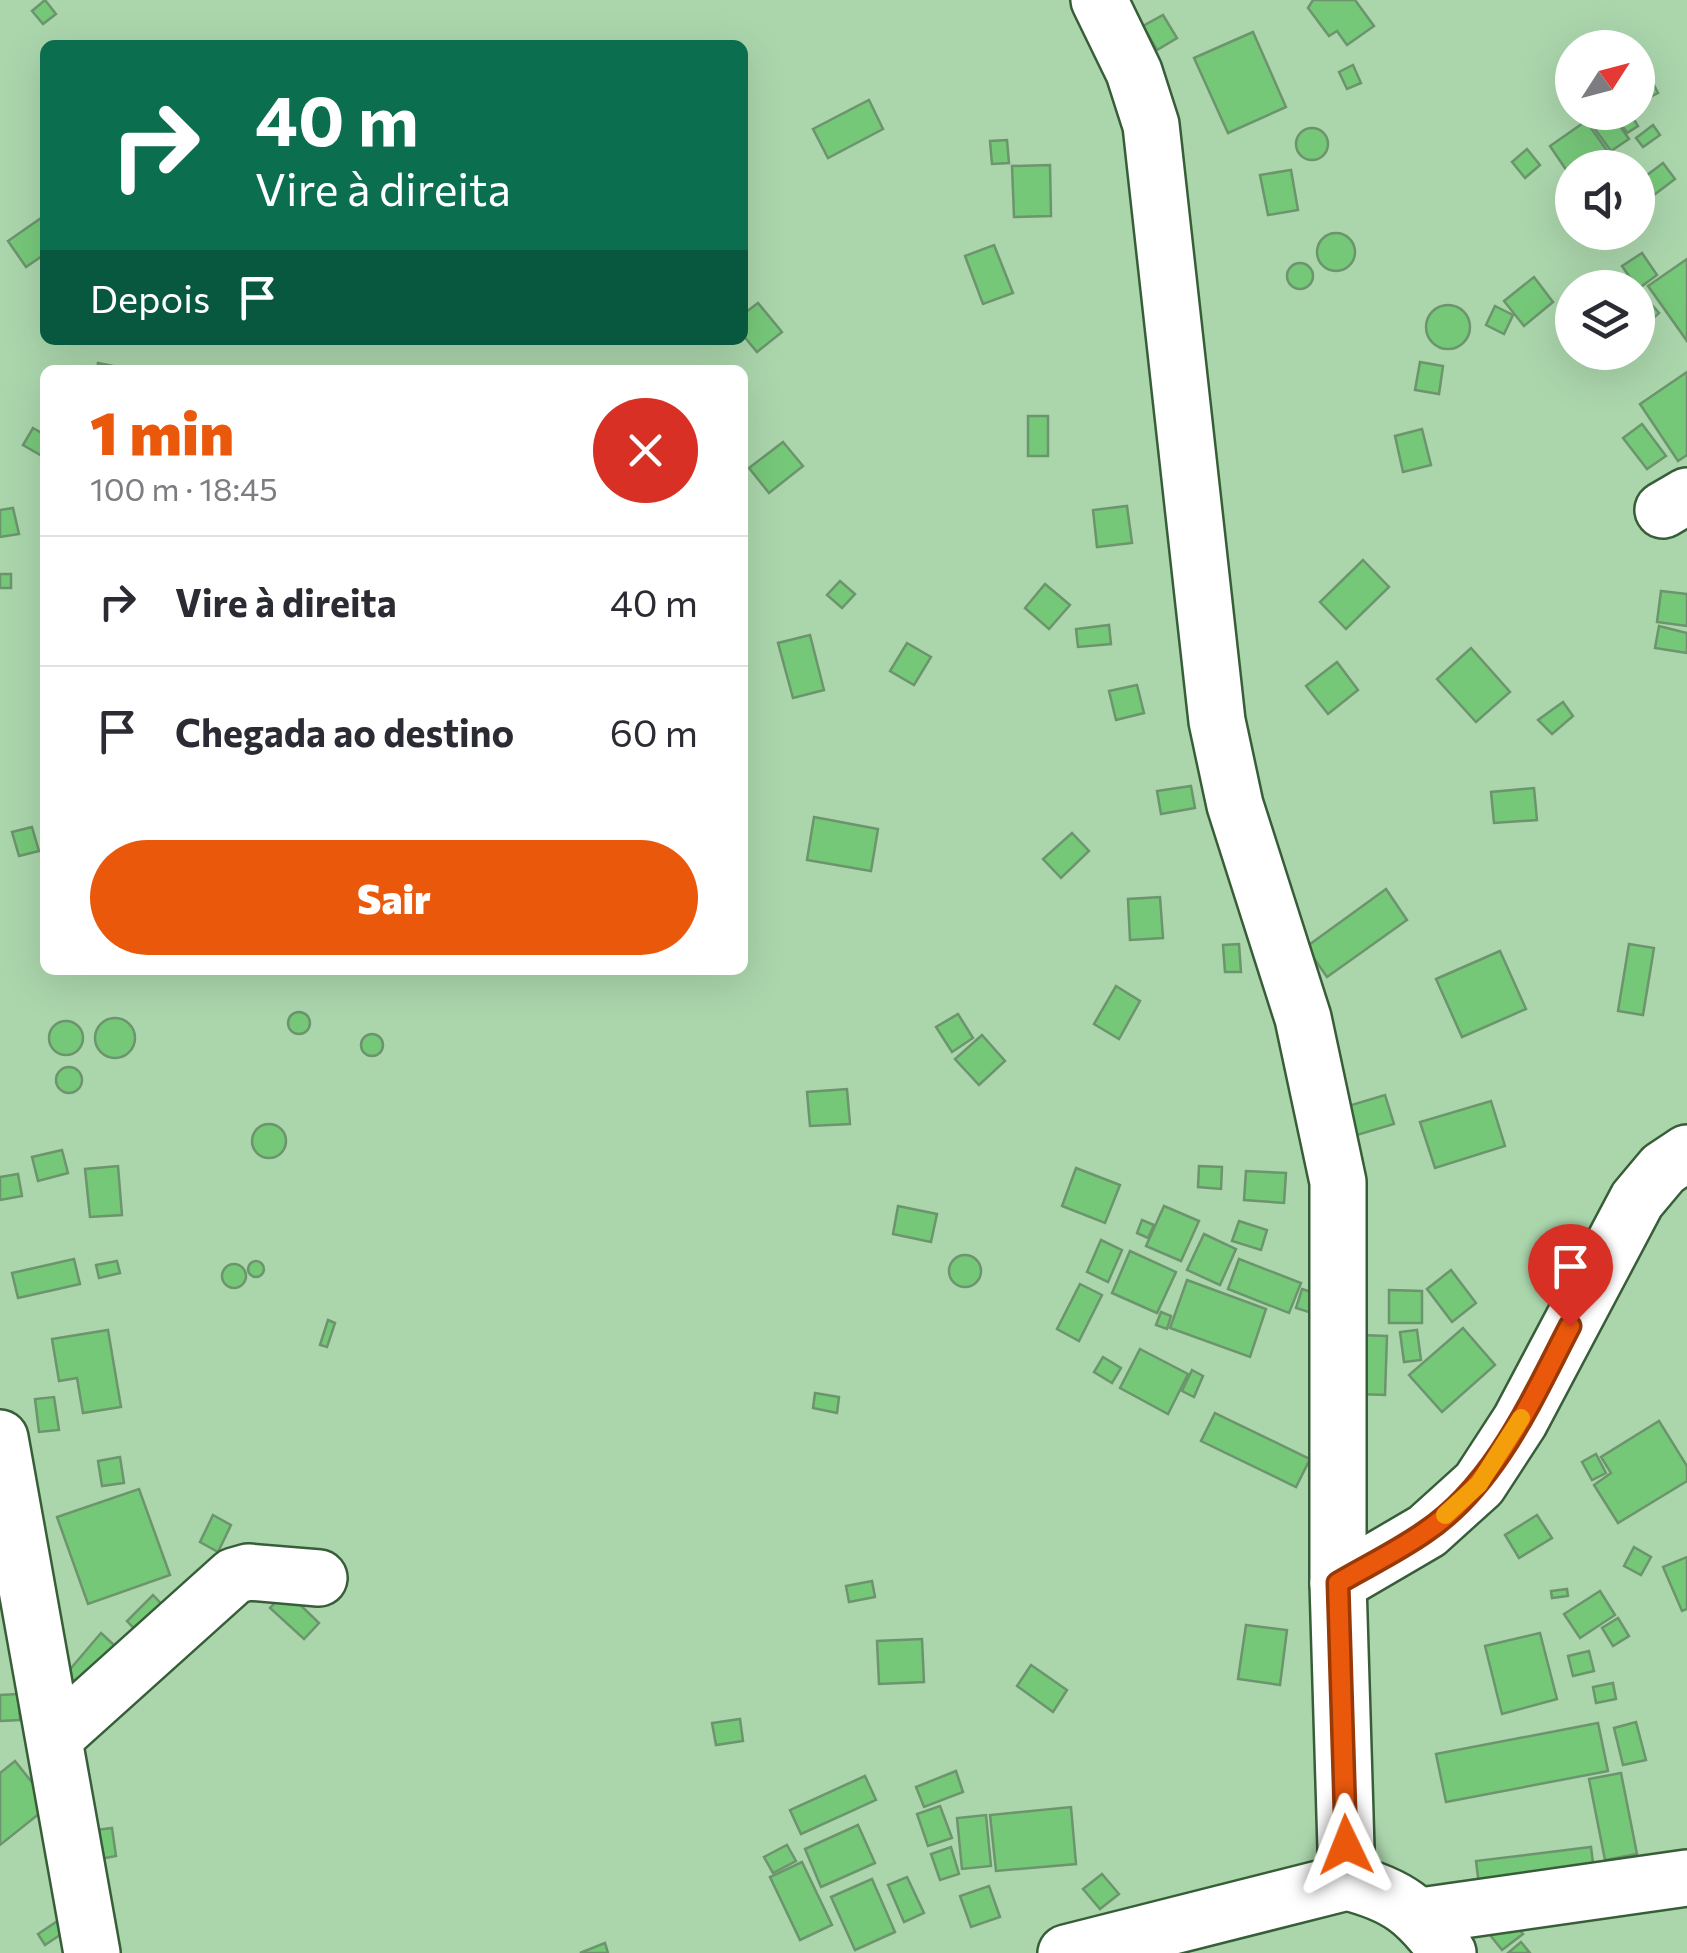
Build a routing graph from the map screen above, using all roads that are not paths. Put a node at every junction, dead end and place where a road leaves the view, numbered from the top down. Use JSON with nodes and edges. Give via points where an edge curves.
{"nodes":[{"id":1,"x":1098,"y":0,"type":"edge"},
{"id":2,"x":1687,"y":1152,"type":"edge"},
{"id":3,"x":0,"y":1438,"type":"edge"},
{"id":4,"x":319,"y":1578,"type":"dead end"},
{"id":5,"x":1338,"y":1583,"type":"junction"},
{"id":6,"x":18,"y":1622,"type":"edge"},
{"id":7,"x":56,"y":1737,"type":"junction"},
{"id":8,"x":1687,"y":1878,"type":"edge"},
{"id":9,"x":1347,"y":1882,"type":"junction"},
{"id":10,"x":1435,"y":1934,"type":"edge"},
{"id":11,"x":92,"y":1953,"type":"edge"},
{"id":12,"x":1066,"y":1953,"type":"edge"}],
"edges":[{"from":1,"to":5,"type":"street","via":[[1134,72],[1151,125],[1217,722],[1235,805],[1302,1018],[1338,1182]]},
{"from":2,"to":5,"type":"street","via":[[1637,1200],[1520,1421],[1479,1484],[1428,1531]]},
{"from":3,"to":6,"type":"street"},
{"from":4,"to":7,"type":"street","via":[[234,1576]]},
{"from":5,"to":9,"type":"street"},
{"from":6,"to":7,"type":"street"},
{"from":7,"to":11,"type":"street"},
{"from":8,"to":10,"type":"street"},
{"from":9,"to":10,"type":"street","via":[[1382,1890]]},
{"from":9,"to":12,"type":"street"}]}
